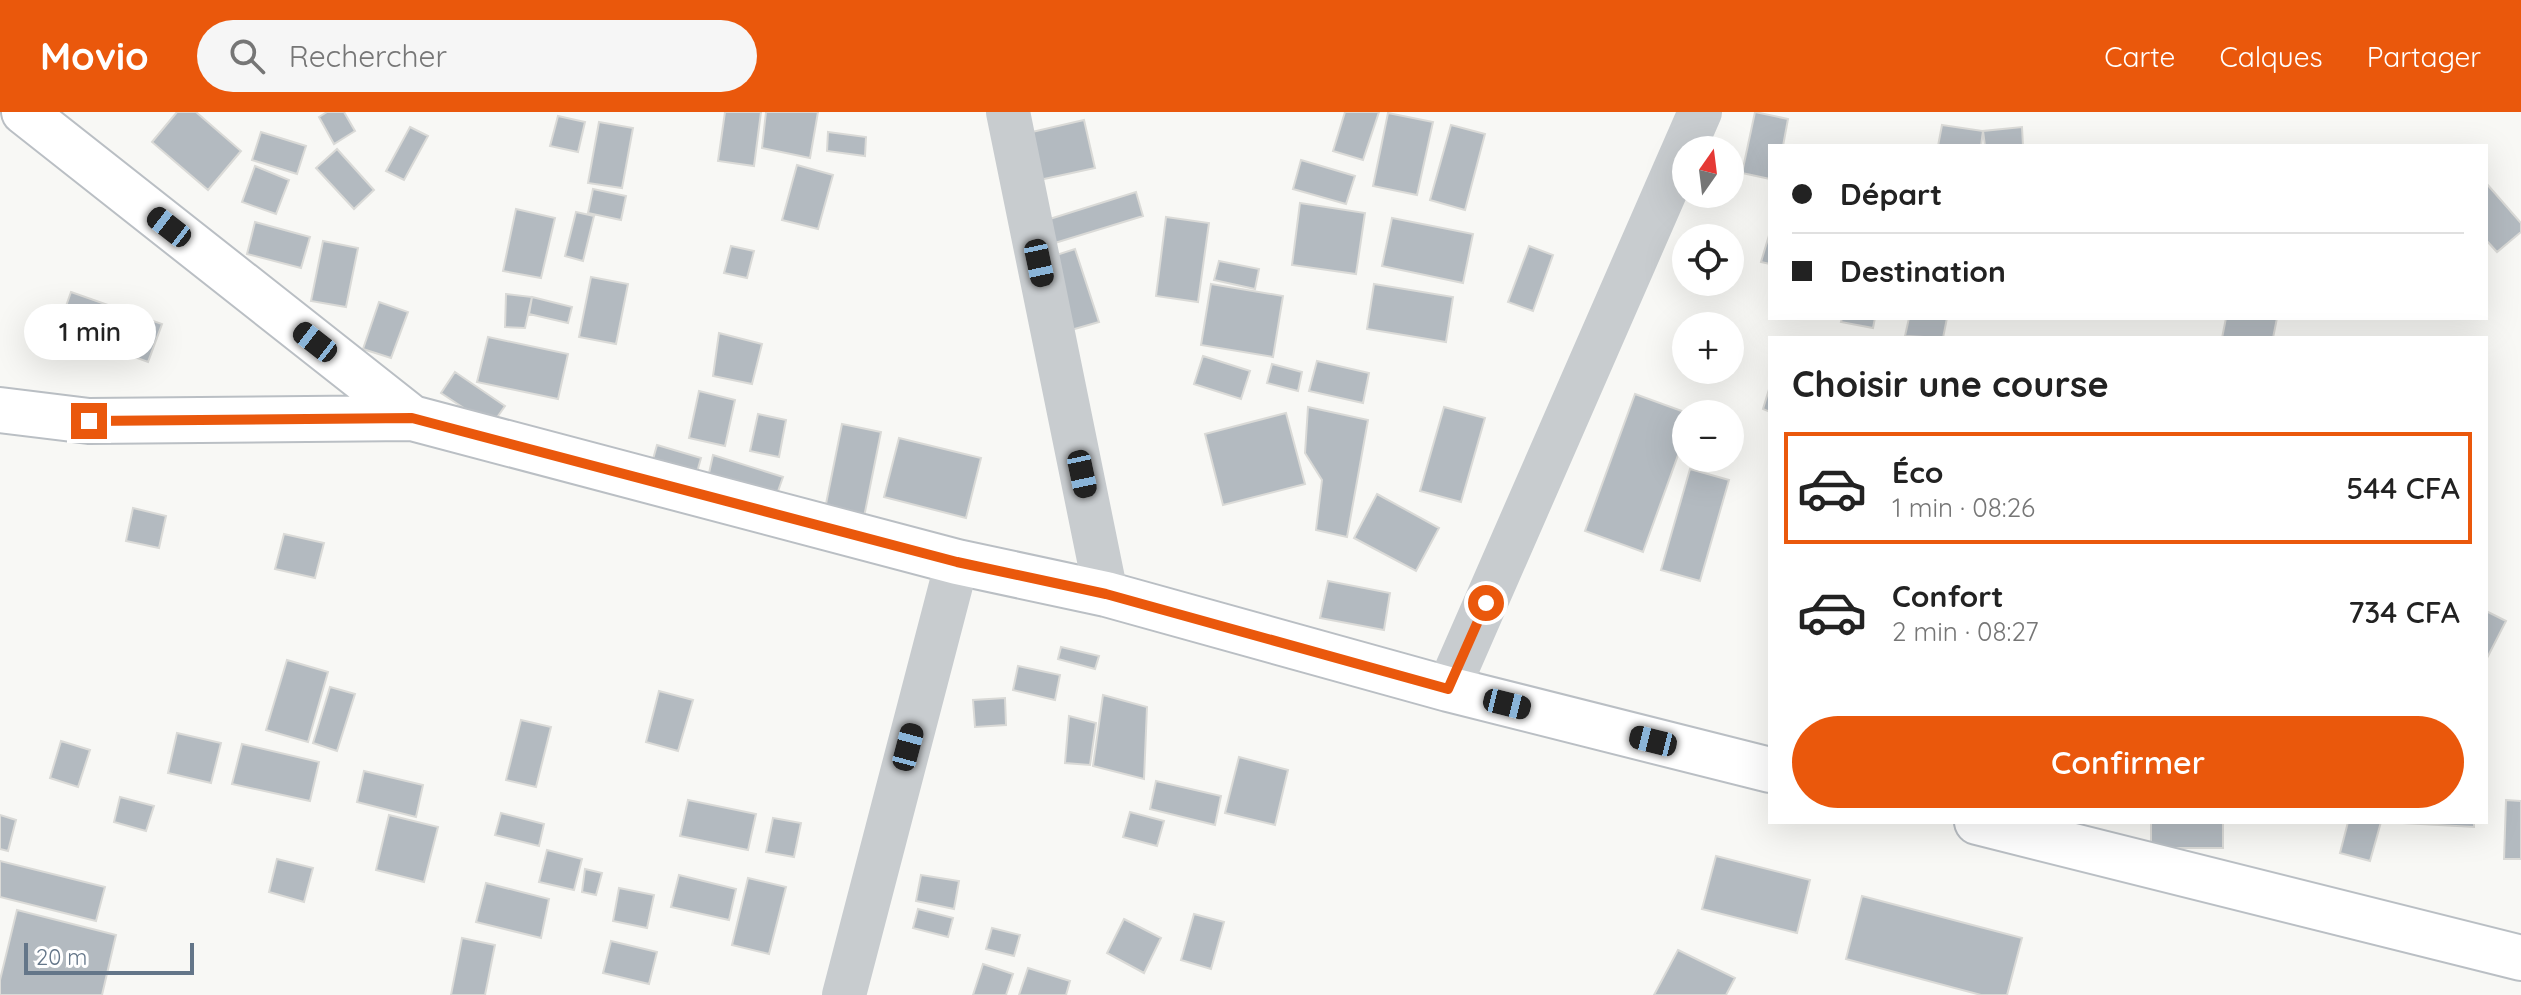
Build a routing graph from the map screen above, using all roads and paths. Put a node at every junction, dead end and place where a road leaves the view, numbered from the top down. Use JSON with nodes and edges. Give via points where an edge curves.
{"nodes":[{"id":1,"x":24,"y":112,"type":"edge"},
{"id":2,"x":1008,"y":112,"type":"edge"},
{"id":3,"x":1700,"y":112,"type":"edge"},
{"id":4,"x":0,"y":410,"type":"edge"},
{"id":5,"x":412,"y":418,"type":"junction"},
{"id":6,"x":957,"y":562,"type":"junction"},
{"id":7,"x":1106,"y":594,"type":"junction"},
{"id":8,"x":1448,"y":689,"type":"junction"},
{"id":9,"x":1768,"y":769,"type":"edge"},
{"id":10,"x":1985,"y":824,"type":"edge"},
{"id":11,"x":2521,"y":958,"type":"edge"},
{"id":12,"x":844,"y":995,"type":"edge"}],
"edges":[{"from":1,"to":5,"type":"main road"},
{"from":2,"to":7,"type":"street"},
{"from":3,"to":8,"type":"street"},
{"from":4,"to":5,"type":"main road","via":[[89,421]]},
{"from":5,"to":6,"type":"main road"},
{"from":6,"to":7,"type":"main road"},
{"from":6,"to":12,"type":"street"},
{"from":7,"to":8,"type":"main road"},
{"from":8,"to":9,"type":"main road"},
{"from":10,"to":11,"type":"main road"}]}
